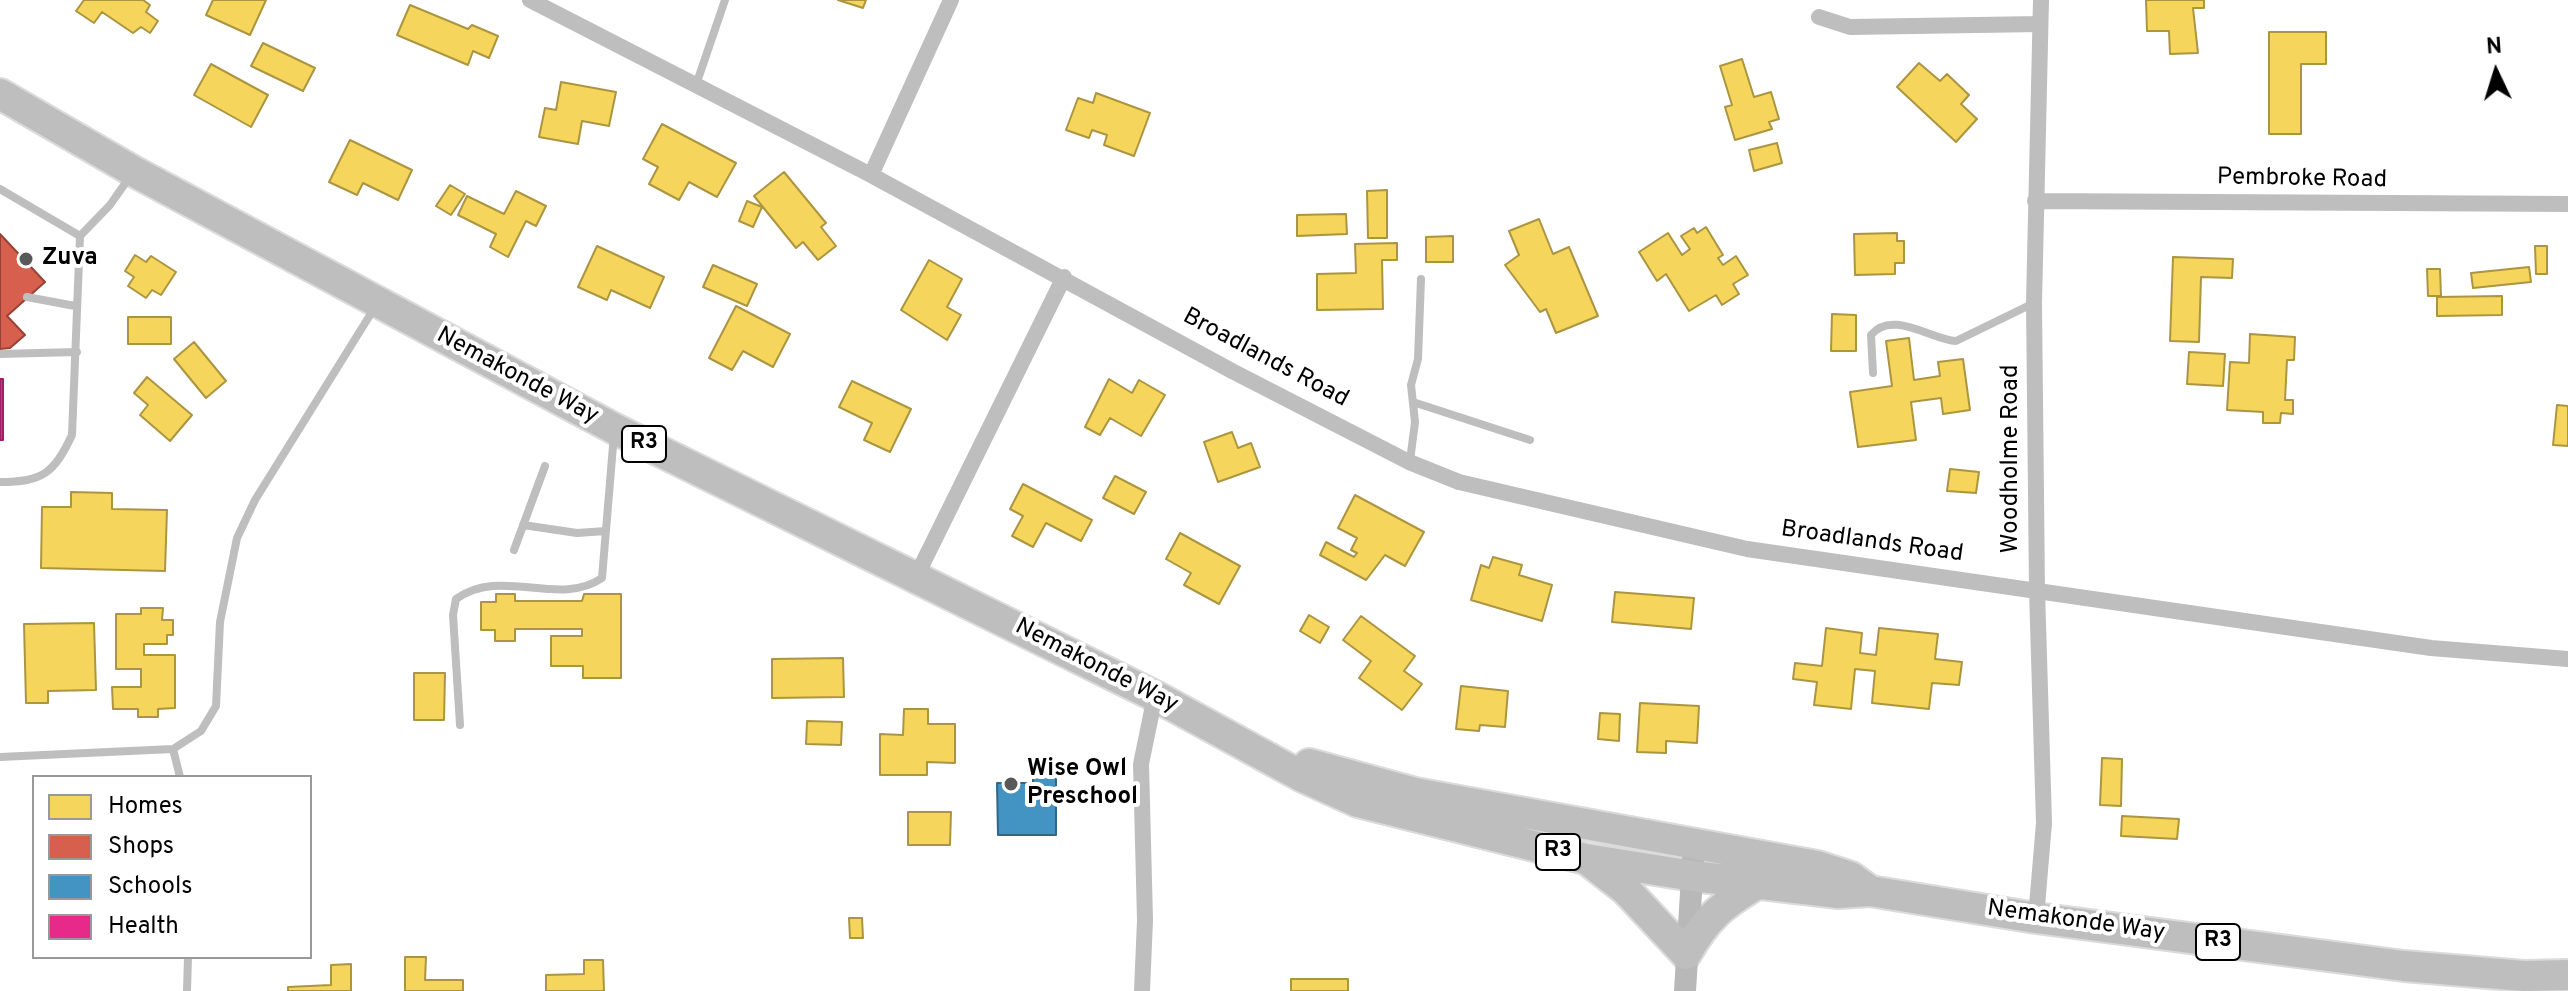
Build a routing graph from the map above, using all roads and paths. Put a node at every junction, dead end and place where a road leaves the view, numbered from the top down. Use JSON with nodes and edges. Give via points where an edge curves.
{"nodes":[{"id":1,"x":530,"y":0,"type":"edge"},
{"id":2,"x":725,"y":0,"type":"edge"},
{"id":3,"x":951,"y":0,"type":"edge"},
{"id":4,"x":2041,"y":0,"type":"edge"},
{"id":5,"x":1819,"y":17,"type":"dead end"},
{"id":6,"x":2040,"y":24,"type":"junction"},
{"id":7,"x":0,"y":72,"type":"edge"},
{"id":8,"x":695,"y":86,"type":"junction"},
{"id":9,"x":0,"y":94,"type":"edge"},
{"id":10,"x":39,"y":113,"type":"junction"},
{"id":11,"x":133,"y":171,"type":"junction"},
{"id":12,"x":871,"y":175,"type":"junction"},
{"id":13,"x":0,"y":189,"type":"edge"},
{"id":14,"x":2035,"y":201,"type":"junction"},
{"id":15,"x":2568,"y":204,"type":"edge"},
{"id":16,"x":80,"y":236,"type":"junction"},
{"id":17,"x":1064,"y":277,"type":"junction"},
{"id":18,"x":1421,"y":279,"type":"dead end"},
{"id":19,"x":27,"y":297,"type":"dead end"},
{"id":20,"x":378,"y":302,"type":"junction"},
{"id":21,"x":2034,"y":303,"type":"junction"},
{"id":22,"x":75,"y":306,"type":"junction"},
{"id":23,"x":77,"y":352,"type":"junction"},
{"id":24,"x":0,"y":354,"type":"edge"},
{"id":25,"x":1873,"y":373,"type":"dead end"},
{"id":26,"x":1413,"y":402,"type":"junction"},
{"id":27,"x":615,"y":429,"type":"junction"},
{"id":28,"x":1530,"y":440,"type":"dead end"},
{"id":29,"x":1409,"y":462,"type":"junction"},
{"id":30,"x":545,"y":466,"type":"dead end"},
{"id":31,"x":0,"y":482,"type":"edge"},
{"id":32,"x":523,"y":525,"type":"junction"},
{"id":33,"x":606,"y":531,"type":"junction"},
{"id":34,"x":514,"y":550,"type":"dead end"},
{"id":35,"x":916,"y":577,"type":"junction"},
{"id":36,"x":2037,"y":590,"type":"junction"},
{"id":37,"x":2568,"y":659,"type":"edge"},
{"id":38,"x":1155,"y":696,"type":"junction"},
{"id":39,"x":460,"y":725,"type":"dead end"},
{"id":40,"x":173,"y":749,"type":"junction"},
{"id":41,"x":1260,"y":752,"type":"junction"},
{"id":42,"x":0,"y":757,"type":"edge"},
{"id":43,"x":180,"y":775,"type":"edge"},
{"id":44,"x":1694,"y":844,"type":"junction"},
{"id":45,"x":1586,"y":859,"type":"junction"},
{"id":46,"x":1693,"y":876,"type":"junction"},
{"id":47,"x":1757,"y":884,"type":"junction"},
{"id":48,"x":1870,"y":891,"type":"junction"},
{"id":49,"x":2036,"y":918,"type":"junction"},
{"id":50,"x":1686,"y":954,"type":"junction"},
{"id":51,"x":188,"y":959,"type":"edge"},
{"id":52,"x":2568,"y":975,"type":"edge"},
{"id":53,"x":187,"y":991,"type":"edge"},
{"id":54,"x":1142,"y":991,"type":"edge"},
{"id":55,"x":1685,"y":991,"type":"edge"}],
"edges":[{"from":1,"to":8,"type":"street","name":"Broadlands Road"},
{"from":2,"to":8,"type":"lane"},
{"from":3,"to":12,"type":"street"},
{"from":4,"to":6,"type":"street","name":"Woodholme Road"},
{"from":5,"to":6,"type":"street","via":[[1850,27]]},
{"from":6,"to":14,"type":"street","name":"Woodholme Road"},
{"from":7,"to":10,"type":"highway","name":"Nemakonde Way","number":"R3"},
{"from":8,"to":12,"type":"street","name":"Broadlands Road"},
{"from":9,"to":10,"type":"highway","name":"Nemakonde Way","number":"R3"},
{"from":10,"to":11,"type":"highway","name":"Nemakonde Way","number":"R3"},
{"from":11,"to":16,"type":"lane"},
{"from":11,"to":20,"type":"highway","name":"Nemakonde Way","number":"R3"},
{"from":12,"to":17,"type":"street","name":"Broadlands Road"},
{"from":13,"to":16,"type":"lane"},
{"from":14,"to":15,"type":"street","name":"Pembroke Road"},
{"from":14,"to":21,"type":"street","name":"Woodholme Road"},
{"from":16,"to":22,"type":"lane"},
{"from":17,"to":29,"type":"street","name":"Broadlands Road"},
{"from":17,"to":35,"type":"street"},
{"from":18,"to":26,"type":"lane"},
{"from":19,"to":22,"type":"lane"},
{"from":20,"to":27,"type":"highway","name":"Nemakonde Way","number":"R3"},
{"from":20,"to":40,"type":"lane","via":[[255,500],[237,538],[223,606],[216,706],[201,731]]},
{"from":21,"to":25,"type":"lane","via":[[1956,341],[1903,326],[1879,328],[1871,335]]},
{"from":21,"to":36,"type":"street","name":"Woodholme Road"},
{"from":22,"to":23,"type":"lane"},
{"from":23,"to":24,"type":"lane"},
{"from":23,"to":31,"type":"lane","via":[[72,435],[58,465],[24,482]]},
{"from":26,"to":28,"type":"lane"},
{"from":26,"to":29,"type":"lane"},
{"from":27,"to":33,"type":"lane"},
{"from":27,"to":35,"type":"highway","name":"Nemakonde Way","number":"R3"},
{"from":29,"to":36,"type":"street","name":"Broadlands Road","via":[[1459,482],[1747,549]]},
{"from":30,"to":32,"type":"lane"},
{"from":32,"to":33,"type":"lane","via":[[577,533]]},
{"from":32,"to":34,"type":"lane"},
{"from":33,"to":39,"type":"lane","via":[[602,578],[591,586],[481,586],[456,599]]},
{"from":35,"to":38,"type":"highway","name":"Nemakonde Way","number":"R3"},
{"from":36,"to":37,"type":"street","name":"Broadlands Road","via":[[2431,648]]},
{"from":36,"to":49,"type":"street","name":"Woodholme Road","via":[[2044,823]]},
{"from":38,"to":41,"type":"highway","name":"Nemakonde Way","number":"R3"},
{"from":38,"to":54,"type":"street","via":[[1141,764]]},
{"from":40,"to":42,"type":"lane"},
{"from":40,"to":43,"type":"lane"},
{"from":41,"to":44,"type":"highway","name":"Nemakonde Way","number":"R3","via":[[1415,793]]},
{"from":41,"to":45,"type":"highway","name":"Nemakonde Way","number":"R3","via":[[1358,802]]},
{"from":44,"to":46,"type":"main road"},
{"from":44,"to":48,"type":"highway","name":"Nemakonde Way","number":"R3","via":[[1817,866],[1851,877]]},
{"from":45,"to":46,"type":"highway","name":"Nemakonde Way","number":"R3"},
{"from":45,"to":50,"type":"highway","via":[[1626,890]]},
{"from":46,"to":47,"type":"highway","name":"Nemakonde Way","number":"R3"},
{"from":46,"to":50,"type":"main road"},
{"from":47,"to":48,"type":"highway","name":"Nemakonde Way","number":"R3"},
{"from":47,"to":50,"type":"highway","via":[[1702,925]]},
{"from":48,"to":49,"type":"highway","name":"Nemakonde Way","number":"R3"},
{"from":49,"to":52,"type":"highway","name":"Nemakonde Way","number":"R3","via":[[2434,970]]},
{"from":50,"to":55,"type":"main road"},
{"from":51,"to":53,"type":"lane"}]}
